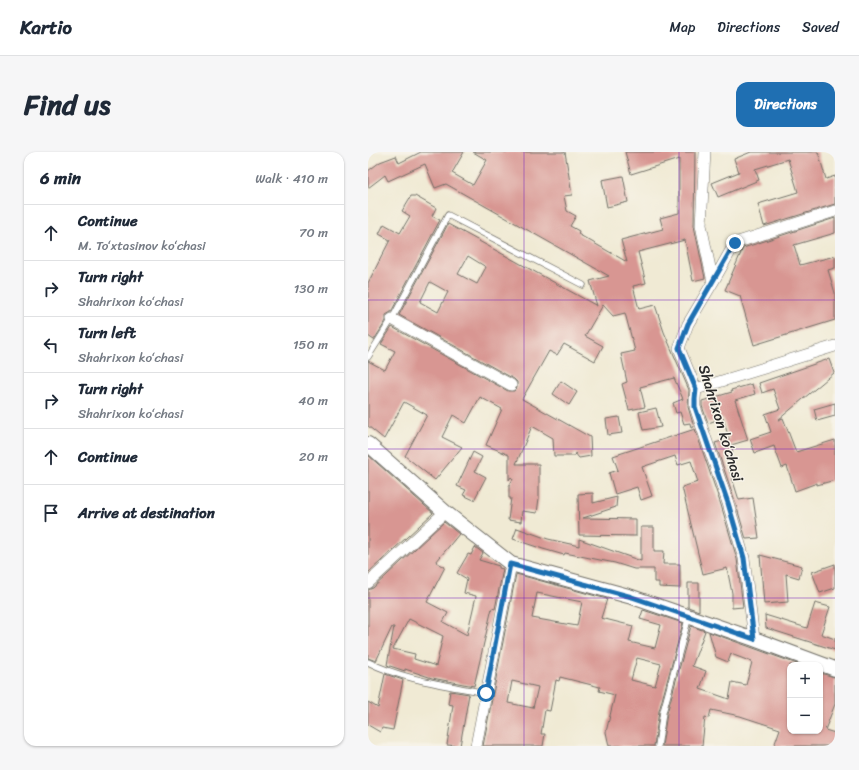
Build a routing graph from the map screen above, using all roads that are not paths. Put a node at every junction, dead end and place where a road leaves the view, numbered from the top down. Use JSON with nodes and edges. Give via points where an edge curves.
{"nodes":[{"id":1,"x":705,"y":152,"type":"edge"},
{"id":2,"x":835,"y":211,"type":"edge"},
{"id":3,"x":713,"y":282,"type":"junction"},
{"id":4,"x":583,"y":285,"type":"dead end"},
{"id":5,"x":392,"y":319,"type":"junction"},
{"id":6,"x":835,"y":346,"type":"edge"},
{"id":7,"x":368,"y":357,"type":"edge"},
{"id":8,"x":511,"y":385,"type":"dead end"},
{"id":9,"x":696,"y":389,"type":"junction"},
{"id":10,"x":368,"y":444,"type":"edge"},
{"id":11,"x":445,"y":512,"type":"junction"},
{"id":12,"x":510,"y":564,"type":"junction"},
{"id":13,"x":368,"y":584,"type":"edge"},
{"id":14,"x":689,"y":616,"type":"junction"},
{"id":15,"x":754,"y":639,"type":"junction"},
{"id":16,"x":368,"y":662,"type":"edge"},
{"id":17,"x":835,"y":669,"type":"edge"},
{"id":18,"x":486,"y":693,"type":"junction"},
{"id":19,"x":476,"y":746,"type":"edge"},
{"id":20,"x":658,"y":746,"type":"edge"}],
"edges":[{"from":1,"to":3,"type":"street","via":[[701,225]]},
{"from":2,"to":3,"type":"street","name":"Shahrixon koʻchasi","via":[[735,243]]},
{"from":3,"to":9,"type":"street","name":"Shahrixon koʻchasi","via":[[688,324],[679,348]]},
{"from":4,"to":5,"type":"lane","via":[[448,215]]},
{"from":5,"to":7,"type":"lane"},
{"from":5,"to":8,"type":"street"},
{"from":6,"to":9,"type":"street"},
{"from":9,"to":15,"type":"street","name":"Shahrixon koʻchasi","via":[[695,407],[744,558]]},
{"from":10,"to":11,"type":"street"},
{"from":11,"to":12,"type":"street"},
{"from":11,"to":13,"type":"street"},
{"from":12,"to":14,"type":"street","via":[[632,597]]},
{"from":12,"to":18,"type":"street"},
{"from":14,"to":15,"type":"street"},
{"from":14,"to":20,"type":"lane","via":[[662,712]]},
{"from":15,"to":17,"type":"street"},
{"from":16,"to":18,"type":"lane","via":[[392,672]]},
{"from":18,"to":19,"type":"street"}]}
